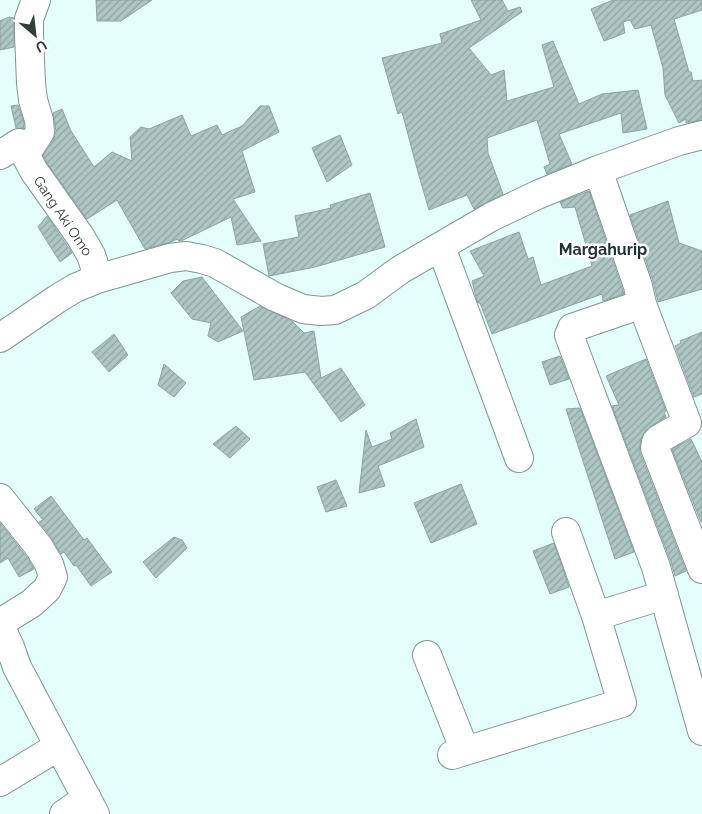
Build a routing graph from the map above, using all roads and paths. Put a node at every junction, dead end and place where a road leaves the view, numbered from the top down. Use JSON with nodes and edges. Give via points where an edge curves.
{"nodes":[{"id":1,"x":36,"y":0,"type":"edge"},
{"id":2,"x":702,"y":135,"type":"edge"},
{"id":3,"x":15,"y":151,"type":"edge"},
{"id":4,"x":598,"y":170,"type":"junction"},
{"id":5,"x":441,"y":247,"type":"junction"},
{"id":6,"x":97,"y":279,"type":"junction"},
{"id":7,"x":642,"y":304,"type":"junction"},
{"id":8,"x":0,"y":338,"type":"edge"},
{"id":9,"x":694,"y":420,"type":"edge"},
{"id":10,"x":519,"y":458,"type":"dead end"},
{"id":11,"x":0,"y":498,"type":"edge"},
{"id":12,"x":566,"y":532,"type":"dead end"},
{"id":13,"x":702,"y":569,"type":"edge"},
{"id":14,"x":664,"y":595,"type":"junction"},
{"id":15,"x":596,"y":616,"type":"junction"},
{"id":16,"x":0,"y":624,"type":"edge"},
{"id":17,"x":428,"y":655,"type":"dead end"},
{"id":18,"x":702,"y":731,"type":"edge"},
{"id":19,"x":59,"y":746,"type":"junction"},
{"id":20,"x":0,"y":782,"type":"edge"},
{"id":21,"x":91,"y":806,"type":"edge"},
{"id":22,"x":64,"y":814,"type":"edge"}],
"edges":[{"from":1,"to":3,"type":"street","name":"Gang Aki Omo","via":[[29,35],[31,83],[40,132]]},
{"from":2,"to":4,"type":"street"},
{"from":3,"to":6,"type":"street","name":"Gang Aki Omo","via":[[34,171],[80,236],[91,254]]},
{"from":4,"to":5,"type":"street","via":[[491,217]]},
{"from":4,"to":7,"type":"street"},
{"from":5,"to":6,"type":"street","via":[[400,270],[366,295],[336,310],[303,309],[214,263],[186,256]]},
{"from":5,"to":10,"type":"street"},
{"from":6,"to":8,"type":"street","via":[[63,295]]},
{"from":7,"to":9,"type":"street"},
{"from":7,"to":14,"type":"street","via":[[572,328],[569,335]]},
{"from":9,"to":13,"type":"street","via":[[659,439],[655,448]]},
{"from":11,"to":16,"type":"street","via":[[39,546],[53,577],[47,590]]},
{"from":12,"to":15,"type":"street"},
{"from":14,"to":15,"type":"street"},
{"from":14,"to":18,"type":"street"},
{"from":15,"to":17,"type":"street","via":[[622,702],[459,753]]},
{"from":16,"to":19,"type":"street","via":[[17,668]]},
{"from":19,"to":20,"type":"street"},
{"from":19,"to":21,"type":"street"},
{"from":21,"to":22,"type":"street"}]}
